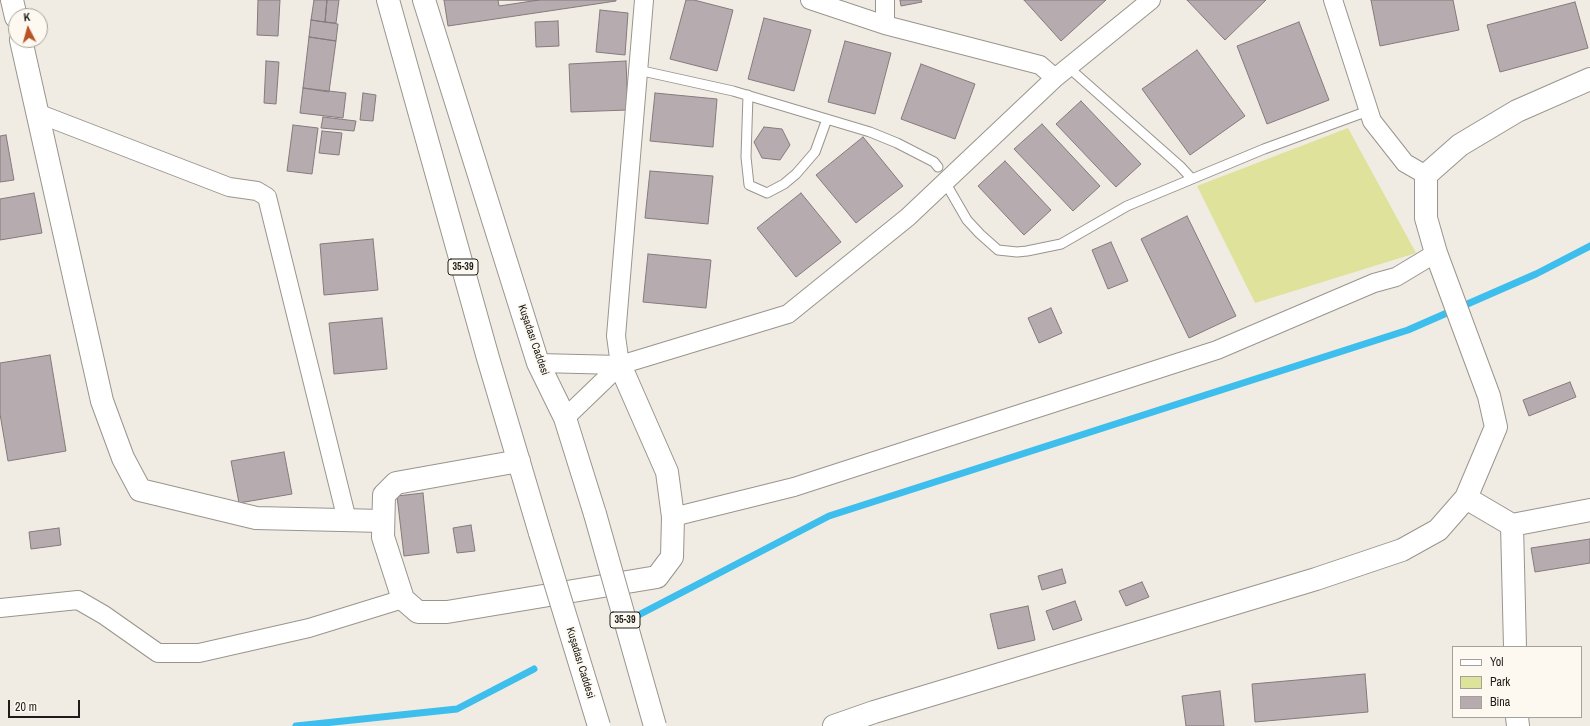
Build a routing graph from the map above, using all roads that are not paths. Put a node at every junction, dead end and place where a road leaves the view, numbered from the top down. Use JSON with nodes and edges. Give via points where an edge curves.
{"nodes":[{"id":1,"x":388,"y":0,"type":"edge"},
{"id":2,"x":424,"y":0,"type":"edge"},
{"id":3,"x":644,"y":0,"type":"edge"},
{"id":4,"x":810,"y":0,"type":"edge"},
{"id":5,"x":885,"y":0,"type":"edge"},
{"id":6,"x":1151,"y":0,"type":"edge"},
{"id":7,"x":1333,"y":0,"type":"edge"},
{"id":8,"x":885,"y":25,"type":"junction"},
{"id":9,"x":23,"y":48,"type":"edge"},
{"id":10,"x":638,"y":70,"type":"junction"},
{"id":11,"x":1062,"y":73,"type":"junction"},
{"id":12,"x":1590,"y":79,"type":"edge"},
{"id":13,"x":748,"y":95,"type":"junction"},
{"id":14,"x":1368,"y":111,"type":"junction"},
{"id":15,"x":37,"y":113,"type":"junction"},
{"id":16,"x":827,"y":119,"type":"junction"},
{"id":17,"x":941,"y":174,"type":"junction"},
{"id":18,"x":1426,"y":175,"type":"junction"},
{"id":19,"x":1192,"y":179,"type":"junction"},
{"id":20,"x":1436,"y":253,"type":"junction"},
{"id":21,"x":538,"y":363,"type":"junction"},
{"id":22,"x":620,"y":365,"type":"junction"},
{"id":23,"x":565,"y":418,"type":"junction"},
{"id":24,"x":519,"y":461,"type":"junction"},
{"id":25,"x":1466,"y":498,"type":"junction"},
{"id":26,"x":1590,"y":510,"type":"edge"},
{"id":27,"x":673,"y":517,"type":"junction"},
{"id":28,"x":347,"y":520,"type":"junction"},
{"id":29,"x":383,"y":521,"type":"junction"},
{"id":30,"x":1512,"y":525,"type":"junction"},
{"id":31,"x":402,"y":599,"type":"junction"},
{"id":32,"x":0,"y":608,"type":"edge"},
{"id":33,"x":1515,"y":646,"type":"edge"},
{"id":34,"x":599,"y":726,"type":"edge"},
{"id":35,"x":655,"y":726,"type":"edge"},
{"id":36,"x":834,"y":726,"type":"edge"}],
"edges":[{"from":1,"to":24,"type":"main road","name":"Kuşadası Caddesi","number":"35-39"},
{"from":2,"to":21,"type":"main road","name":"Kuşadası Caddesi","number":"35-39"},
{"from":3,"to":10,"type":"street"},
{"from":4,"to":8,"type":"street"},
{"from":5,"to":8,"type":"street"},
{"from":6,"to":11,"type":"street"},
{"from":7,"to":14,"type":"street"},
{"from":8,"to":11,"type":"street"},
{"from":9,"to":15,"type":"main road"},
{"from":10,"to":13,"type":"lane"},
{"from":10,"to":22,"type":"street","via":[[616,336]]},
{"from":11,"to":17,"type":"street"},
{"from":11,"to":19,"type":"lane","via":[[1180,166]]},
{"from":12,"to":18,"type":"main road","via":[[1517,111],[1460,145]]},
{"from":13,"to":16,"type":"lane"},
{"from":13,"to":16,"type":"lane","via":[[746,157],[749,185],[767,193],[796,174],[814,152]]},
{"from":14,"to":18,"type":"street","via":[[1372,122],[1405,163]]},
{"from":14,"to":19,"type":"lane","via":[[1264,149]]},
{"from":15,"to":28,"type":"street","via":[[229,187],[257,191],[267,197]]},
{"from":15,"to":28,"type":"main road","via":[[102,401],[123,458],[140,490],[256,518]]},
{"from":16,"to":17,"type":"lane","via":[[897,143],[934,162]]},
{"from":17,"to":19,"type":"lane","via":[[967,220],[980,234],[998,250],[1017,252],[1061,244],[1127,206]]},
{"from":17,"to":22,"type":"street","via":[[908,217],[788,314]]},
{"from":18,"to":20,"type":"main road","via":[[1426,218]]},
{"from":20,"to":25,"type":"main road","via":[[1489,396],[1496,427]]},
{"from":20,"to":27,"type":"street","via":[[1396,277],[1374,283],[1217,350],[794,487]]},
{"from":21,"to":22,"type":"street"},
{"from":21,"to":23,"type":"main road","name":"Kuşadası Caddesi","number":"35-39"},
{"from":22,"to":23,"type":"street"},
{"from":22,"to":27,"type":"main road","via":[[667,472]]},
{"from":23,"to":35,"type":"main road","name":"Kuşadası Caddesi","number":"35-39","bridge":true},
{"from":24,"to":29,"type":"main road","via":[[396,483],[384,495]]},
{"from":24,"to":34,"type":"main road","name":"Kuşadası Caddesi","number":"35-39","bridge":true},
{"from":25,"to":30,"type":"main road"},
{"from":25,"to":36,"type":"main road","via":[[1438,530],[1402,550],[1316,579]]},
{"from":26,"to":30,"type":"main road"},
{"from":27,"to":31,"type":"main road","via":[[672,557],[657,577],[447,612],[418,612]]},
{"from":28,"to":29,"type":"main road"},
{"from":29,"to":31,"type":"main road","via":[[383,537]]},
{"from":30,"to":33,"type":"main road"},
{"from":31,"to":32,"type":"street","via":[[309,628],[199,654],[158,653],[78,600]]}]}
